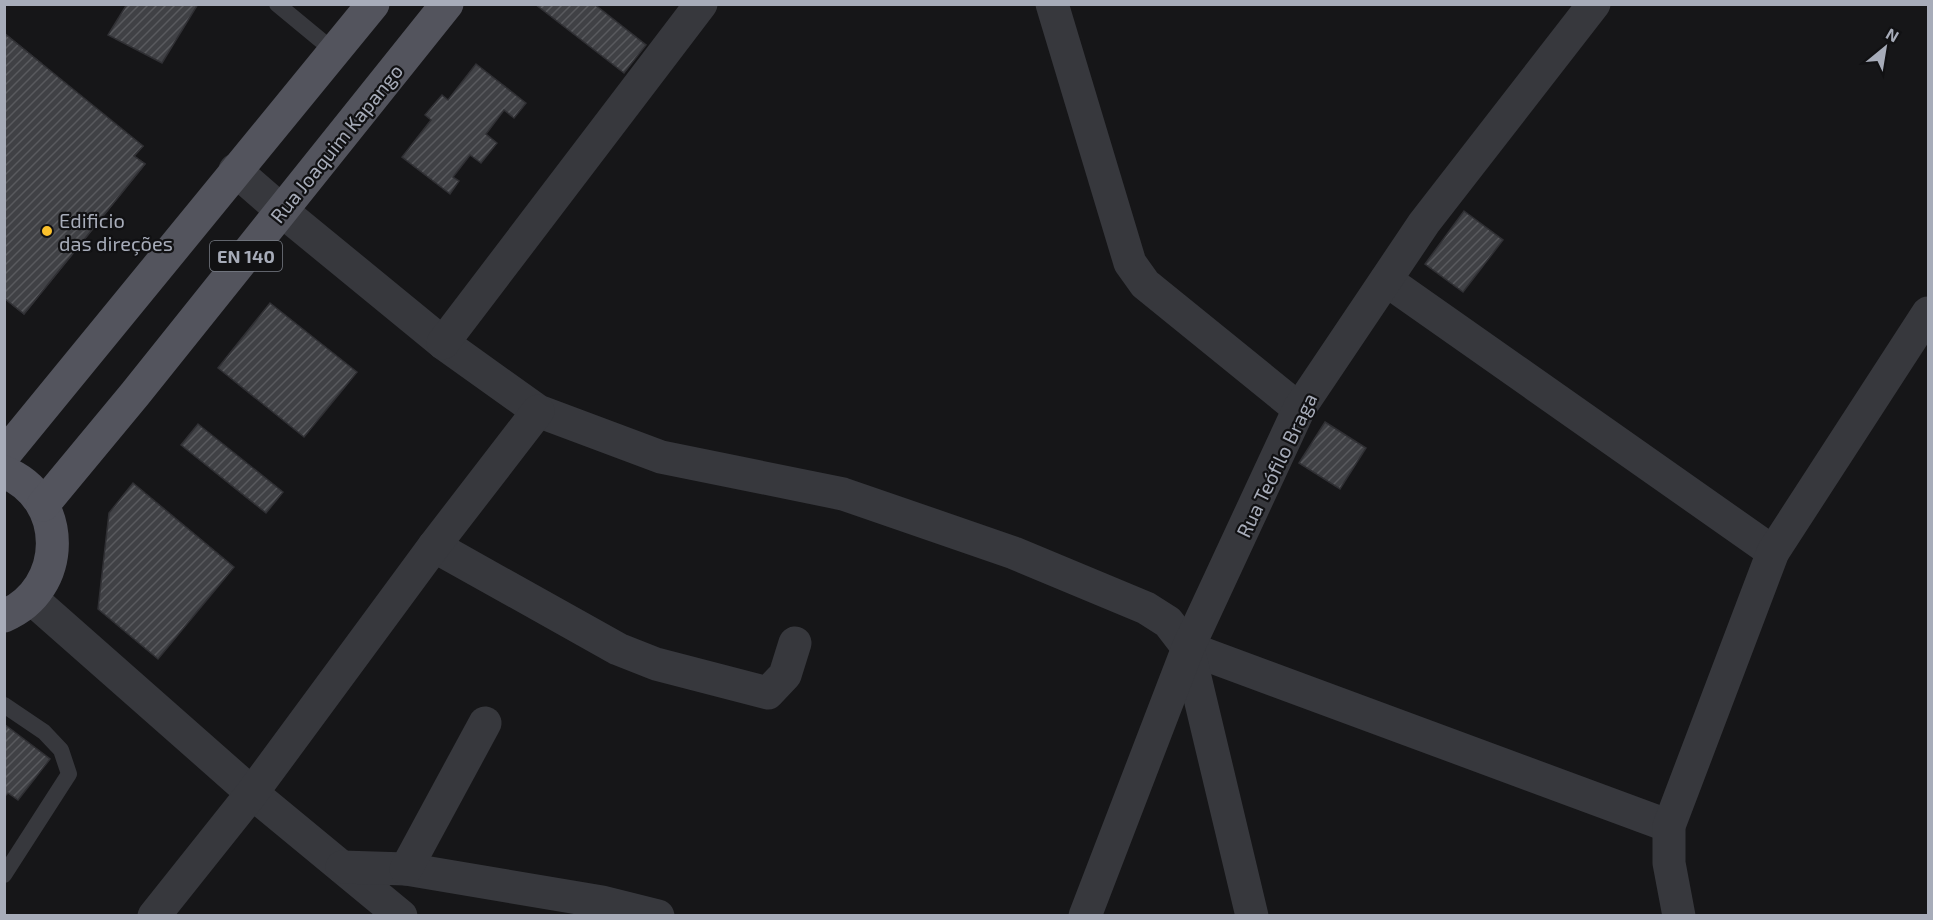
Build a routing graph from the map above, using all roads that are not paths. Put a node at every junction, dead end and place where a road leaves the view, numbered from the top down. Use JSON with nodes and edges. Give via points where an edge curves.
{"nodes":[{"id":1,"x":277,"y":4,"type":"edge"},
{"id":2,"x":373,"y":4,"type":"edge"},
{"id":3,"x":447,"y":4,"type":"edge"},
{"id":4,"x":701,"y":4,"type":"edge"},
{"id":5,"x":1052,"y":4,"type":"edge"},
{"id":6,"x":1594,"y":4,"type":"edge"},
{"id":7,"x":334,"y":52,"type":"junction"},
{"id":8,"x":235,"y":170,"type":"junction"},
{"id":9,"x":282,"y":211,"type":"junction"},
{"id":10,"x":1386,"y":280,"type":"junction"},
{"id":11,"x":1929,"y":313,"type":"edge"},
{"id":12,"x":443,"y":343,"type":"junction"},
{"id":13,"x":1299,"y":409,"type":"junction"},
{"id":14,"x":538,"y":411,"type":"junction"},
{"id":15,"x":4,"y":455,"type":"edge"},
{"id":16,"x":4,"y":472,"type":"edge"},
{"id":17,"x":43,"y":505,"type":"junction"},
{"id":18,"x":434,"y":546,"type":"junction"},
{"id":19,"x":1773,"y":552,"type":"junction"},
{"id":20,"x":32,"y":599,"type":"junction"},
{"id":21,"x":4,"y":616,"type":"edge"},
{"id":22,"x":795,"y":643,"type":"dead end"},
{"id":23,"x":1188,"y":648,"type":"junction"},
{"id":24,"x":4,"y":705,"type":"edge"},
{"id":25,"x":485,"y":723,"type":"dead end"},
{"id":26,"x":252,"y":793,"type":"junction"},
{"id":27,"x":1669,"y":826,"type":"junction"},
{"id":28,"x":342,"y":867,"type":"junction"},
{"id":29,"x":406,"y":869,"type":"junction"},
{"id":30,"x":4,"y":875,"type":"edge"},
{"id":31,"x":154,"y":915,"type":"edge"},
{"id":32,"x":401,"y":915,"type":"edge"},
{"id":33,"x":658,"y":915,"type":"edge"},
{"id":34,"x":1085,"y":915,"type":"edge"},
{"id":35,"x":1252,"y":915,"type":"edge"},
{"id":36,"x":1679,"y":915,"type":"edge"}],
"edges":[{"from":1,"to":7,"type":"lane"},
{"from":2,"to":7,"type":"main road","number":"EN 140"},
{"from":3,"to":9,"type":"main road","name":"Rua Joaquim Kapango","number":"EN 140"},
{"from":4,"to":12,"type":"street"},
{"from":5,"to":13,"type":"street","via":[[1130,264],[1145,284]]},
{"from":6,"to":10,"type":"street","name":"Rua Teófilo Braga","via":[[1424,223]]},
{"from":7,"to":8,"type":"main road","number":"EN 140"},
{"from":8,"to":9,"type":"street"},
{"from":8,"to":15,"type":"main road","number":"EN 140"},
{"from":9,"to":12,"type":"street"},
{"from":9,"to":17,"type":"main road","name":"Rua Joaquim Kapango","number":"EN 140"},
{"from":10,"to":13,"type":"street","name":"Rua Teófilo Braga"},
{"from":10,"to":19,"type":"street"},
{"from":11,"to":19,"type":"street"},
{"from":12,"to":14,"type":"street"},
{"from":13,"to":23,"type":"street","name":"Rua Teófilo Braga"},
{"from":14,"to":18,"type":"street"},
{"from":14,"to":23,"type":"street","via":[[661,457],[843,494],[1014,553],[1146,608],[1168,622]]},
{"from":16,"to":17,"type":"main road","via":[[30,489]]},
{"from":17,"to":20,"type":"main road","via":[[52,529],[53,554]]},
{"from":18,"to":22,"type":"street","via":[[618,649],[656,664],[768,693],[785,675]]},
{"from":18,"to":26,"type":"street"},
{"from":19,"to":27,"type":"street"},
{"from":20,"to":21,"type":"main road"},
{"from":20,"to":26,"type":"street"},
{"from":23,"to":27,"type":"street"},
{"from":23,"to":34,"type":"street","name":"Rua Teófilo Braga"},
{"from":23,"to":35,"type":"street"},
{"from":24,"to":30,"type":"lane","via":[[44,732],[61,750],[69,774]]},
{"from":25,"to":29,"type":"street"},
{"from":26,"to":28,"type":"street"},
{"from":26,"to":31,"type":"street"},
{"from":27,"to":36,"type":"street","via":[[1669,863]]},
{"from":28,"to":29,"type":"street"},
{"from":28,"to":32,"type":"street"},
{"from":29,"to":33,"type":"street"}]}
